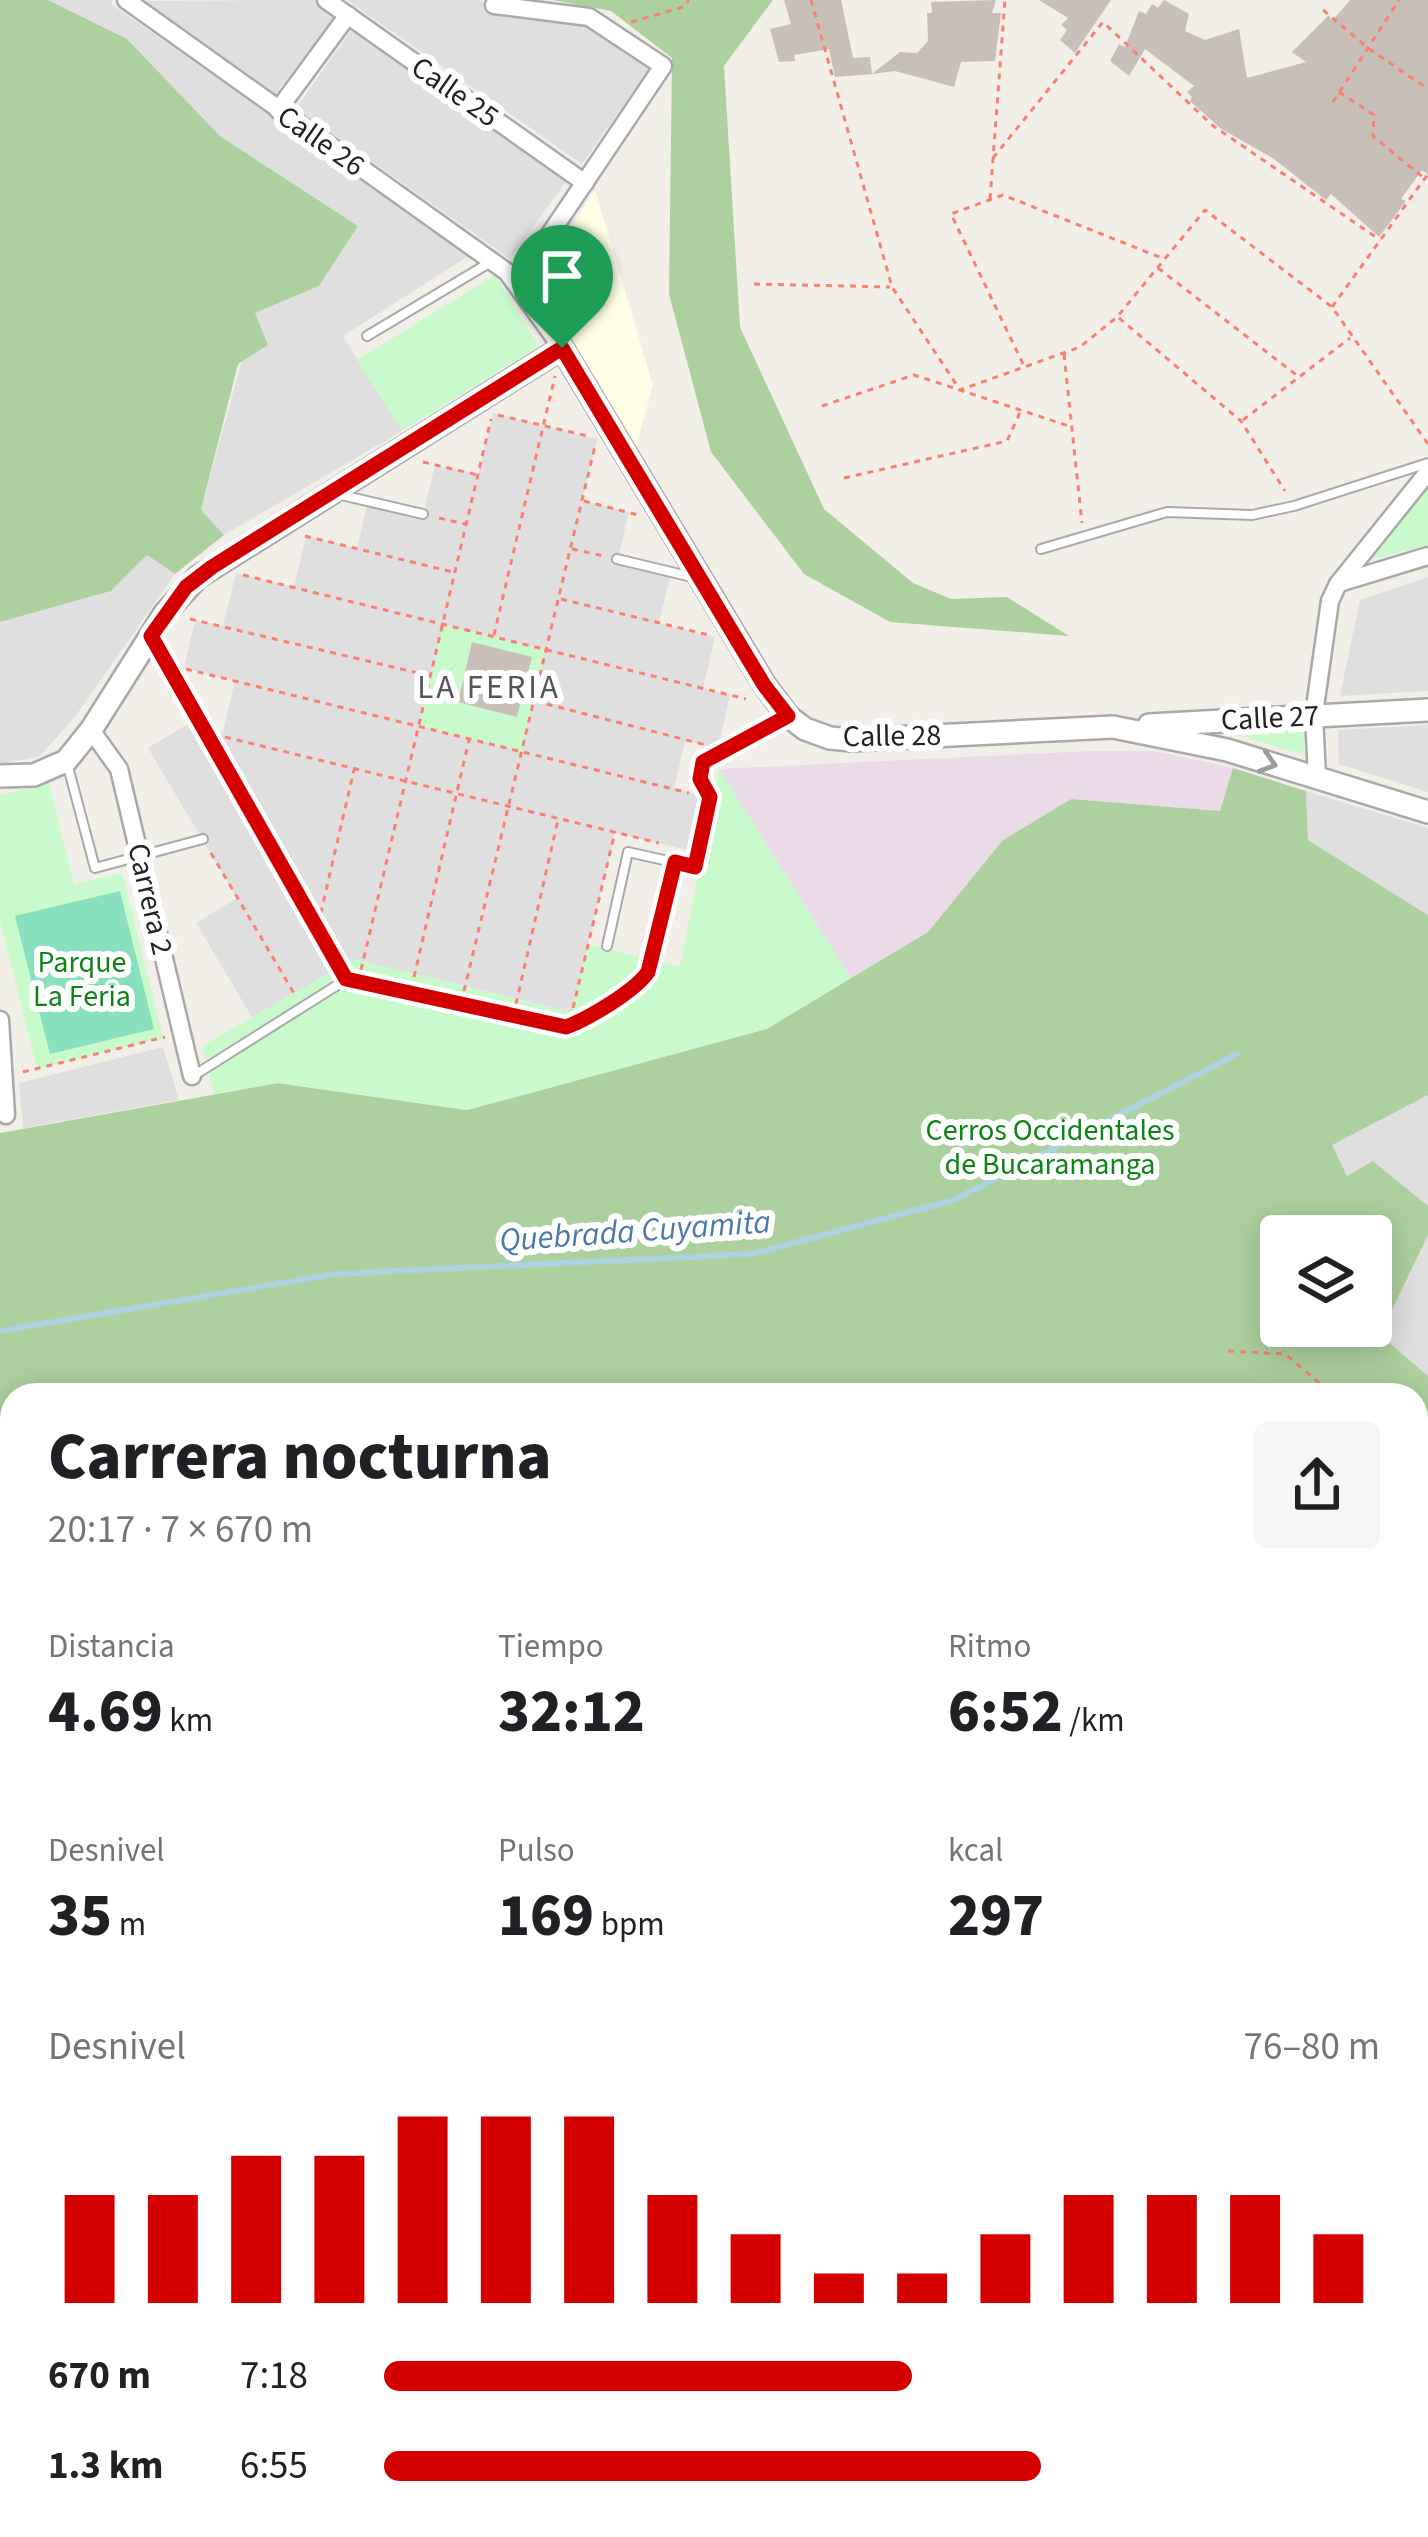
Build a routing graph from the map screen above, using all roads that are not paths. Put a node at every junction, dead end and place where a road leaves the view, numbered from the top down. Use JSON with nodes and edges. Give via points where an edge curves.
{"nodes":[{"id":1,"x":126,"y":0,"type":"edge"},
{"id":2,"x":326,"y":0,"type":"edge"},
{"id":3,"x":494,"y":5,"type":"dead end"},
{"id":4,"x":348,"y":16,"type":"junction"},
{"id":5,"x":278,"y":110,"type":"junction"},
{"id":6,"x":584,"y":183,"type":"junction"},
{"id":7,"x":491,"y":261,"type":"junction"},
{"id":8,"x":518,"y":283,"type":"junction"},
{"id":9,"x":367,"y":337,"type":"dead end"},
{"id":10,"x":562,"y":348,"type":"junction"},
{"id":11,"x":1428,"y":463,"type":"edge"},
{"id":12,"x":1428,"y":472,"type":"edge"},
{"id":13,"x":331,"y":493,"type":"junction"},
{"id":14,"x":423,"y":514,"type":"road end"},
{"id":15,"x":1041,"y":549,"type":"dead end"},
{"id":16,"x":1428,"y":556,"type":"edge"},
{"id":17,"x":617,"y":560,"type":"road end"},
{"id":18,"x":700,"y":578,"type":"junction"},
{"id":19,"x":1338,"y":584,"type":"junction"},
{"id":20,"x":151,"y":636,"type":"junction"},
{"id":21,"x":1428,"y":710,"type":"edge"},
{"id":22,"x":788,"y":716,"type":"junction"},
{"id":23,"x":1314,"y":716,"type":"junction"},
{"id":24,"x":1113,"y":727,"type":"junction"},
{"id":25,"x":91,"y":730,"type":"junction"},
{"id":26,"x":67,"y":761,"type":"junction"},
{"id":27,"x":0,"y":776,"type":"edge"},
{"id":28,"x":1318,"y":778,"type":"junction"},
{"id":29,"x":250,"y":809,"type":"road end"},
{"id":30,"x":1428,"y":812,"type":"edge"},
{"id":31,"x":202,"y":839,"type":"road end"},
{"id":32,"x":140,"y":856,"type":"junction"},
{"id":33,"x":675,"y":862,"type":"junction"},
{"id":34,"x":607,"y":946,"type":"dead end"},
{"id":35,"x":0,"y":1020,"type":"edge"},
{"id":36,"x":192,"y":1076,"type":"joint"},
{"id":37,"x":6,"y":1115,"type":"dead end"}],
"edges":[{"from":1,"to":5,"type":"street","name":"Calle 26"},
{"from":2,"to":4,"type":"street","name":"Calle 25"},
{"from":3,"to":6,"type":"street","via":[[589,17],[663,66]]},
{"from":4,"to":5,"type":"street"},
{"from":4,"to":6,"type":"street","name":"Calle 25"},
{"from":5,"to":7,"type":"street","name":"Calle 26"},
{"from":6,"to":8,"type":"street"},
{"from":7,"to":8,"type":"street","name":"Calle 26"},
{"from":7,"to":9,"type":"lane"},
{"from":8,"to":10,"type":"street"},
{"from":10,"to":13,"type":"street"},
{"from":10,"to":18,"type":"street"},
{"from":11,"to":15,"type":"lane","via":[[1294,506],[1252,515],[1167,512]]},
{"from":12,"to":19,"type":"street"},
{"from":13,"to":14,"type":"lane"},
{"from":13,"to":20,"type":"street","via":[[186,587]]},
{"from":16,"to":19,"type":"street"},
{"from":17,"to":18,"type":"lane"},
{"from":18,"to":22,"type":"street"},
{"from":19,"to":23,"type":"street"},
{"from":20,"to":25,"type":"street"},
{"from":20,"to":29,"type":"lane"},
{"from":21,"to":23,"type":"street","name":"Calle 27"},
{"from":22,"to":24,"type":"street","name":"Calle 28","via":[[816,734],[851,740]]},
{"from":22,"to":33,"type":"lane","via":[[703,762],[710,797],[695,867]]},
{"from":23,"to":24,"type":"street","name":"Calle 27"},
{"from":23,"to":28,"type":"street"},
{"from":24,"to":28,"type":"street","name":"Calle 28","one_way":true},
{"from":25,"to":26,"type":"street"},
{"from":25,"to":32,"type":"street","name":"Carrera 2","via":[[118,769]]},
{"from":26,"to":27,"type":"street","via":[[34,775]]},
{"from":26,"to":32,"type":"lane","via":[[95,868]]},
{"from":28,"to":30,"type":"street","name":"Calle 28"},
{"from":31,"to":32,"type":"lane"},
{"from":32,"to":36,"type":"street","name":"Carrera 2"},
{"from":33,"to":34,"type":"lane","via":[[628,852]]},
{"from":33,"to":36,"type":"lane","via":[[640,984],[583,1021],[566,1027],[346,979]]},
{"from":35,"to":37,"type":"street"}]}
